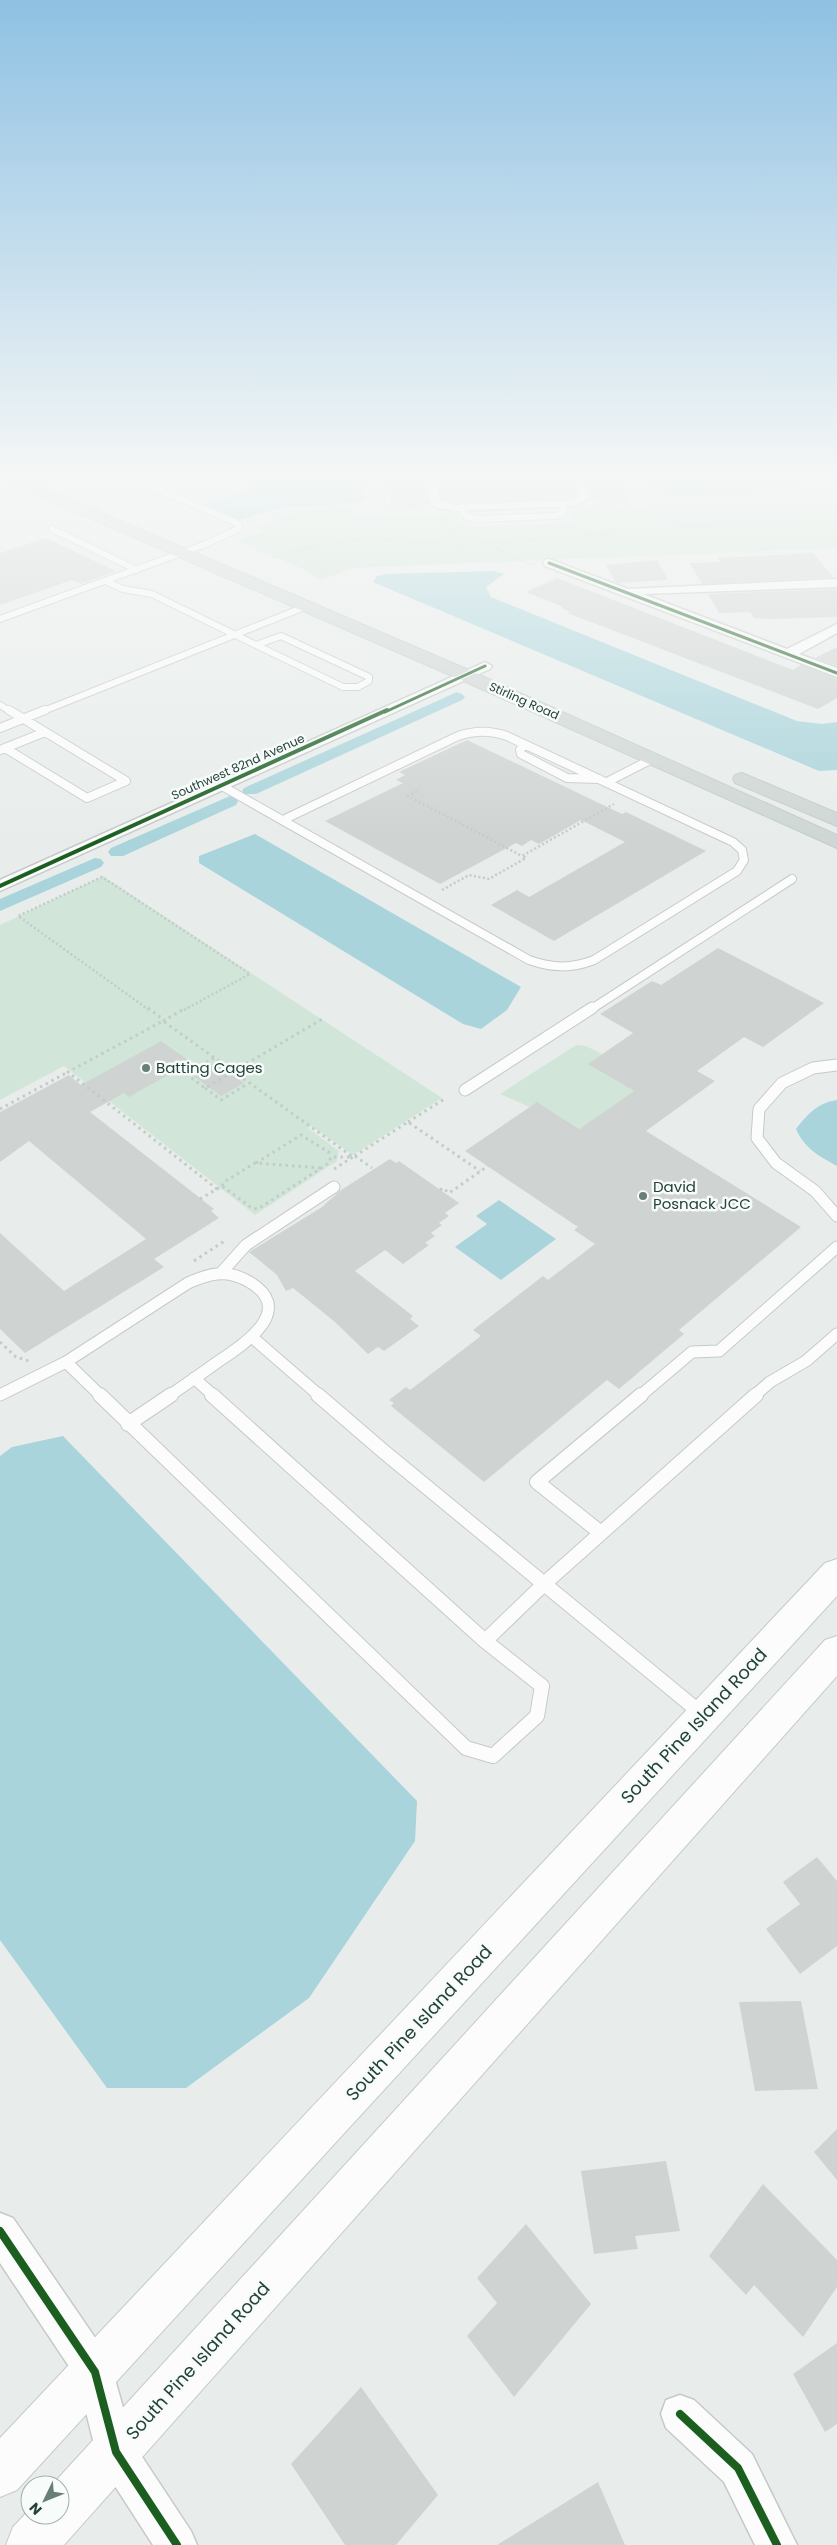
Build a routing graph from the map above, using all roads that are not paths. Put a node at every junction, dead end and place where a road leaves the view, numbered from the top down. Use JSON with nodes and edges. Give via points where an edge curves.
{"nodes":[{"id":1,"x":54,"y":600,"type":"edge"},
{"id":2,"x":164,"y":600,"type":"edge"},
{"id":3,"x":292,"y":600,"type":"edge"},
{"id":4,"x":644,"y":600,"type":"edge"},
{"id":5,"x":307,"y":606,"type":"junction"},
{"id":6,"x":0,"y":619,"type":"edge"},
{"id":7,"x":837,"y":628,"type":"edge"},
{"id":8,"x":234,"y":635,"type":"junction"},
{"id":9,"x":256,"y":645,"type":"junction"},
{"id":10,"x":788,"y":654,"type":"junction"},
{"id":11,"x":466,"y":667,"type":"junction"},
{"id":12,"x":837,"y":673,"type":"edge"},
{"id":13,"x":0,"y":705,"type":"edge"},
{"id":14,"x":24,"y":719,"type":"junction"},
{"id":15,"x":0,"y":728,"type":"edge"},
{"id":16,"x":46,"y":732,"type":"junction"},
{"id":17,"x":638,"y":733,"type":"dead end"},
{"id":18,"x":524,"y":744,"type":"junction"},
{"id":19,"x":2,"y":749,"type":"edge"},
{"id":20,"x":652,"y":759,"type":"junction"},
{"id":21,"x":728,"y":773,"type":"dead end"},
{"id":22,"x":603,"y":781,"type":"junction"},
{"id":23,"x":222,"y":786,"type":"junction"},
{"id":24,"x":834,"y":815,"type":"edge"},
{"id":25,"x":283,"y":820,"type":"junction"},
{"id":26,"x":807,"y":828,"type":"junction"},
{"id":27,"x":837,"y":842,"type":"edge"},
{"id":28,"x":792,"y":879,"type":"dead end"},
{"id":29,"x":0,"y":886,"type":"edge"},
{"id":30,"x":837,"y":1065,"type":"edge"},
{"id":31,"x":464,"y":1090,"type":"dead end"},
{"id":32,"x":334,"y":1187,"type":"dead end"},
{"id":33,"x":837,"y":1216,"type":"edge"},
{"id":34,"x":837,"y":1247,"type":"edge"},
{"id":35,"x":221,"y":1273,"type":"junction"},
{"id":36,"x":837,"y":1334,"type":"edge"},
{"id":37,"x":253,"y":1338,"type":"junction"},
{"id":38,"x":66,"y":1362,"type":"junction"},
{"id":39,"x":194,"y":1378,"type":"junction"},
{"id":40,"x":1,"y":1393,"type":"edge"},
{"id":41,"x":128,"y":1424,"type":"junction"},
{"id":42,"x":601,"y":1533,"type":"junction"},
{"id":43,"x":837,"y":1573,"type":"edge"},
{"id":44,"x":544,"y":1584,"type":"junction"},
{"id":45,"x":485,"y":1641,"type":"junction"},
{"id":46,"x":837,"y":1651,"type":"edge"},
{"id":47,"x":703,"y":1716,"type":"junction"},
{"id":48,"x":0,"y":2231,"type":"edge"},
{"id":49,"x":95,"y":2372,"type":"junction"},
{"id":50,"x":680,"y":2414,"type":"dead end"},
{"id":51,"x":116,"y":2452,"type":"junction"},
{"id":52,"x":0,"y":2473,"type":"edge"},
{"id":53,"x":70,"y":2502,"type":"edge"},
{"id":54,"x":49,"y":2525,"type":"edge"},
{"id":55,"x":31,"y":2545,"type":"edge"},
{"id":56,"x":177,"y":2545,"type":"edge"},
{"id":57,"x":777,"y":2545,"type":"edge"}],
"edges":[{"from":1,"to":6,"type":"lane"},
{"from":2,"to":8,"type":"lane"},
{"from":3,"to":5,"type":"main road","name":"Stirling Road"},
{"from":4,"to":10,"type":"street"},
{"from":5,"to":8,"type":"lane"},
{"from":5,"to":11,"type":"main road","name":"Stirling Road"},
{"from":7,"to":10,"type":"street"},
{"from":8,"to":9,"type":"lane"},
{"from":8,"to":14,"type":"lane"},
{"from":9,"to":9,"type":"lane","via":[[281,636],[369,677],[369,681],[358,687],[343,687]]},
{"from":10,"to":12,"type":"street"},
{"from":11,"to":17,"type":"main road","name":"Stirling Road","via":[[485,666]]},
{"from":11,"to":20,"type":"main road","name":"Stirling Road"},
{"from":11,"to":23,"type":"street","name":"Southwest 82nd Avenue"},
{"from":13,"to":14,"type":"lane"},
{"from":14,"to":15,"type":"lane"},
{"from":14,"to":16,"type":"lane"},
{"from":16,"to":19,"type":"lane"},
{"from":16,"to":19,"type":"lane","via":[[126,781],[87,798]]},
{"from":18,"to":22,"type":"lane"},
{"from":18,"to":22,"type":"lane","via":[[520,750],[525,758],[567,778]]},
{"from":18,"to":25,"type":"lane","via":[[490,731],[463,733]]},
{"from":20,"to":22,"type":"lane"},
{"from":20,"to":26,"type":"main road","name":"Stirling Road"},
{"from":21,"to":24,"type":"main road"},
{"from":22,"to":25,"type":"lane","via":[[733,842],[742,850],[744,860],[737,871],[594,960],[575,967],[552,967],[529,960]]},
{"from":23,"to":25,"type":"lane"},
{"from":23,"to":29,"type":"street","name":"Southwest 82nd Avenue"},
{"from":24,"to":26,"type":"main road"},
{"from":26,"to":27,"type":"main road","name":"Stirling Road"},
{"from":28,"to":31,"type":"lane"},
{"from":30,"to":33,"type":"lane","via":[[813,1068],[782,1083],[759,1109],[757,1138],[776,1163],[815,1191]]},
{"from":32,"to":35,"type":"lane","via":[[246,1245]]},
{"from":34,"to":42,"type":"lane","via":[[720,1351],[692,1352],[537,1482]]},
{"from":35,"to":37,"type":"lane","via":[[251,1283],[266,1302],[268,1314]]},
{"from":35,"to":38,"type":"lane","via":[[188,1283]]},
{"from":36,"to":42,"type":"lane","via":[[806,1361],[770,1382]]},
{"from":37,"to":39,"type":"lane"},
{"from":37,"to":44,"type":"lane"},
{"from":38,"to":40,"type":"lane"},
{"from":38,"to":41,"type":"lane"},
{"from":39,"to":41,"type":"lane"},
{"from":39,"to":45,"type":"lane"},
{"from":41,"to":45,"type":"lane","via":[[466,1748],[493,1756],[538,1716],[542,1686]]},
{"from":42,"to":44,"type":"lane"},
{"from":43,"to":47,"type":"main road","name":"South Pine Island Road"},
{"from":44,"to":45,"type":"lane"},
{"from":44,"to":47,"type":"lane"},
{"from":46,"to":51,"type":"main road","name":"South Pine Island Road"},
{"from":47,"to":49,"type":"main road","name":"South Pine Island Road"},
{"from":48,"to":49,"type":"street"},
{"from":49,"to":51,"type":"street"},
{"from":49,"to":52,"type":"main road","name":"South Pine Island Road"},
{"from":50,"to":57,"type":"street","via":[[738,2468]]},
{"from":51,"to":53,"type":"main road","name":"South Pine Island Road"},
{"from":51,"to":56,"type":"street"},
{"from":54,"to":55,"type":"main road","name":"South Pine Island Road"}]}
